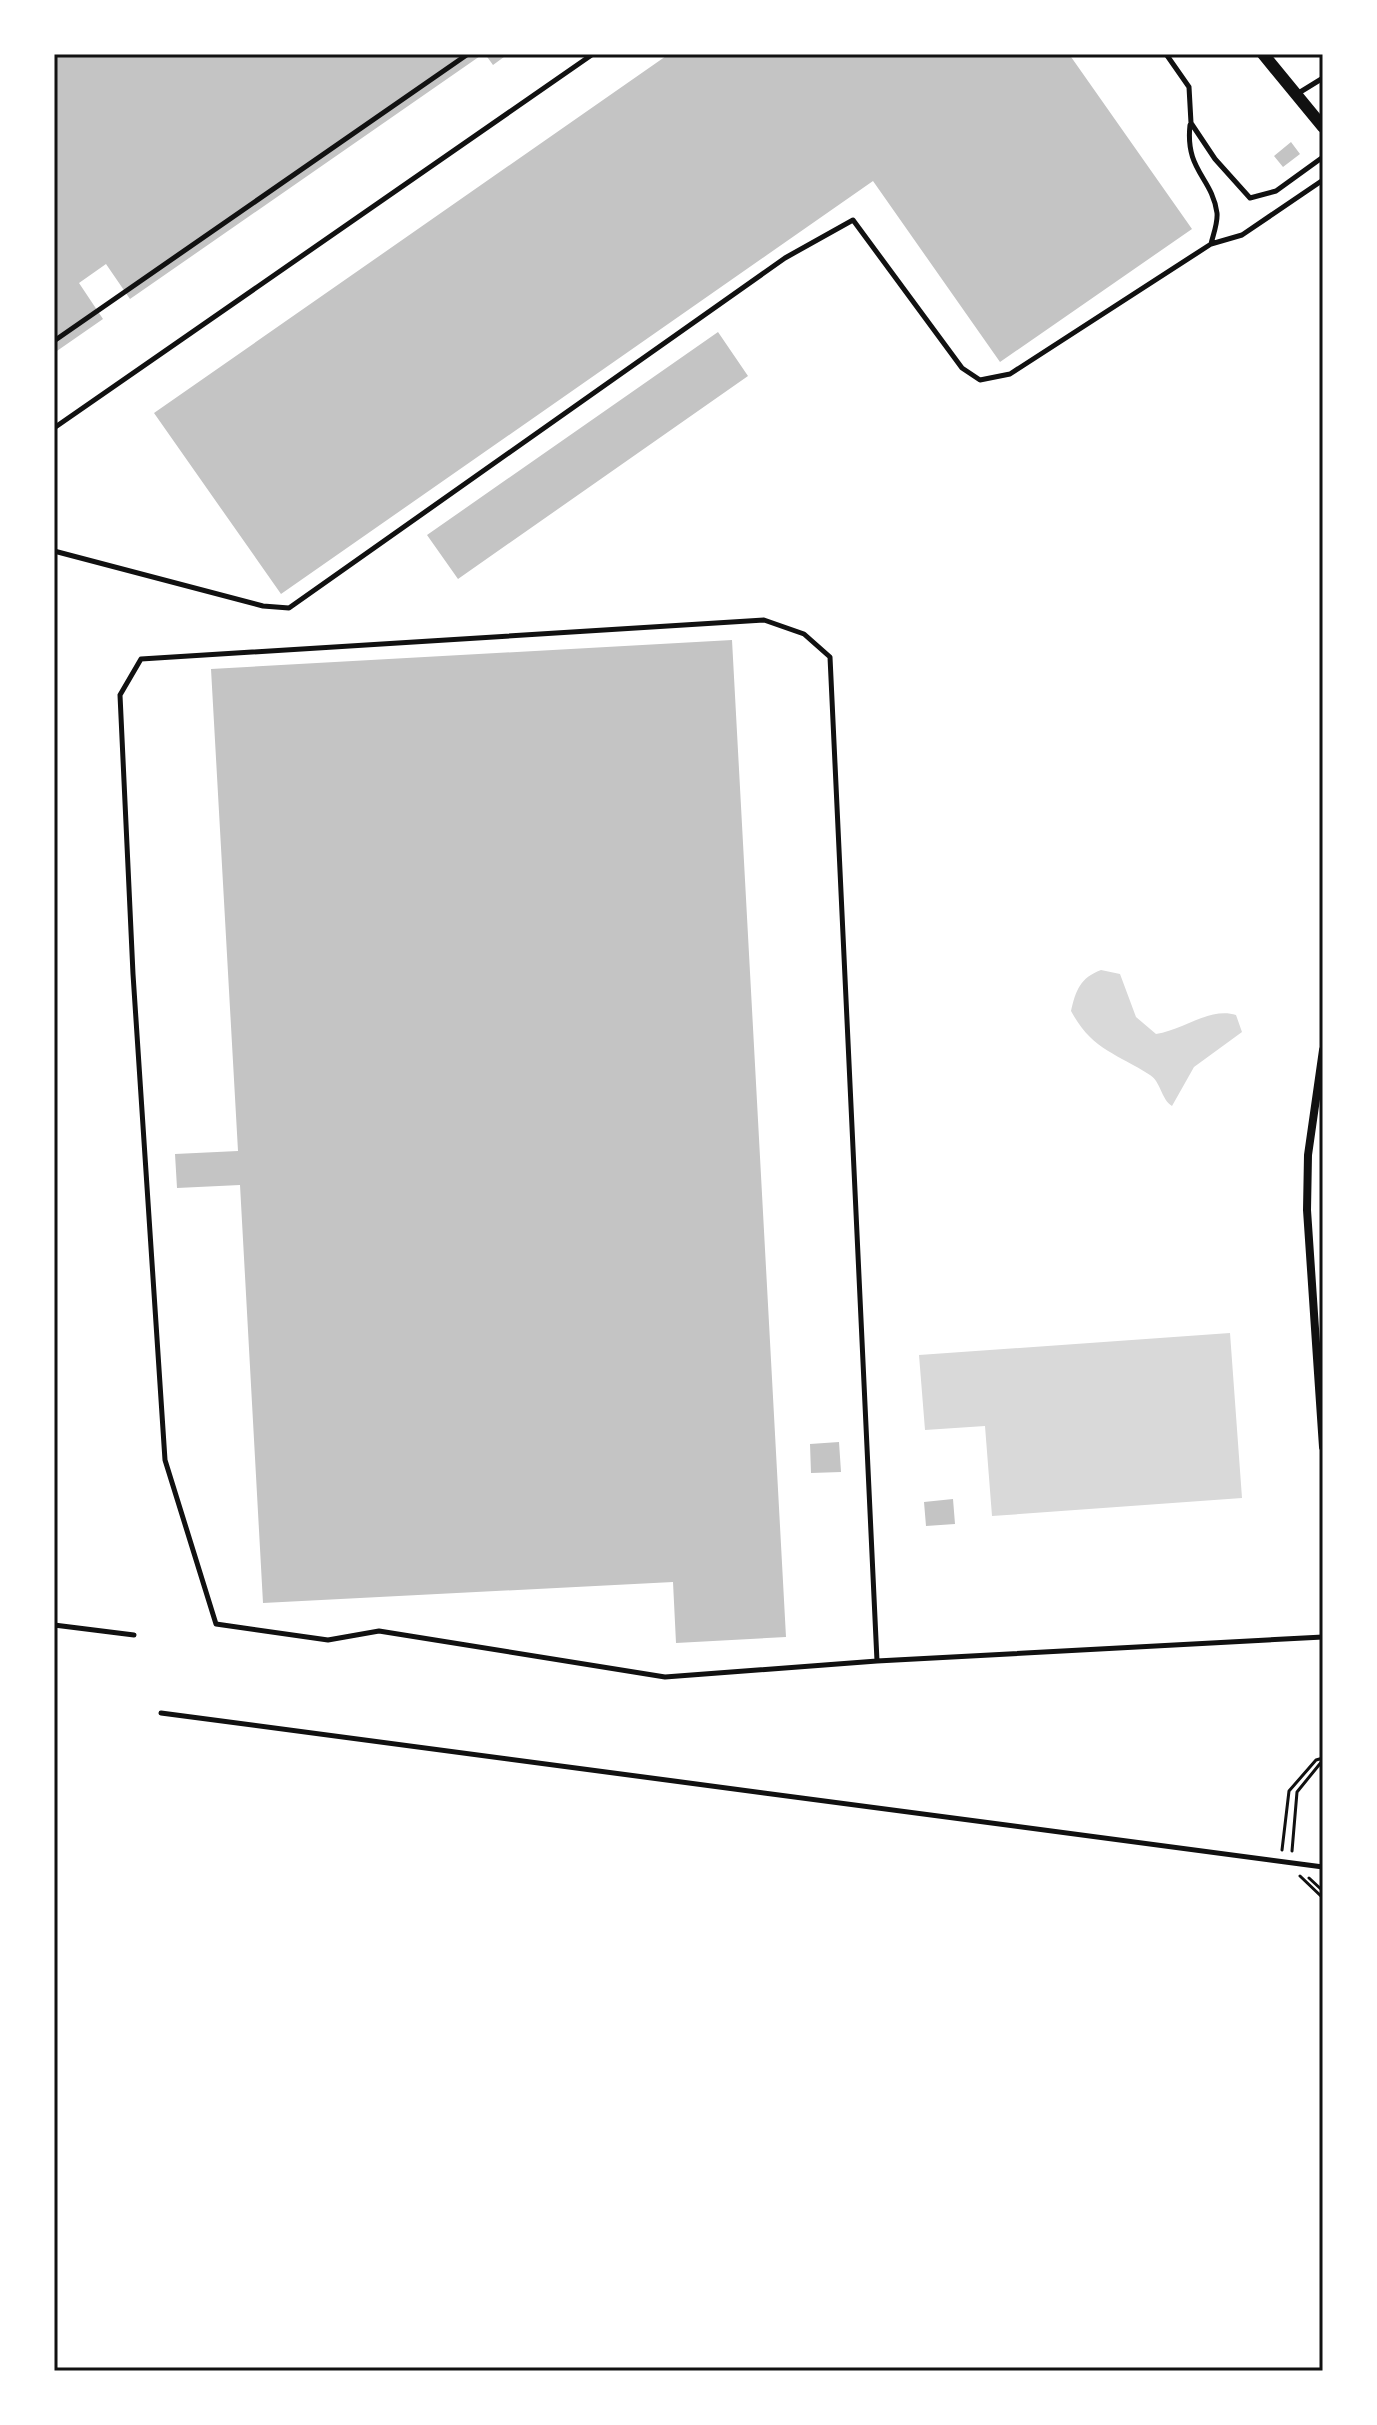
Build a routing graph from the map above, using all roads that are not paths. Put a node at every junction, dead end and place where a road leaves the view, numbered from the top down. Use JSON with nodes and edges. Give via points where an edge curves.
{"nodes":[{"id":1,"x":468,"y":54,"type":"edge"},
{"id":2,"x":593,"y":54,"type":"edge"},
{"id":3,"x":1166,"y":54,"type":"edge"},
{"id":4,"x":1263,"y":54,"type":"edge"},
{"id":5,"x":1323,"y":78,"type":"edge"},
{"id":6,"x":1297,"y":94,"type":"junction"},
{"id":7,"x":1191,"y":123,"type":"junction"},
{"id":8,"x":1323,"y":127,"type":"edge"},
{"id":9,"x":1323,"y":157,"type":"edge"},
{"id":10,"x":1323,"y":180,"type":"edge"},
{"id":11,"x":1211,"y":244,"type":"junction"},
{"id":12,"x":54,"y":341,"type":"edge"},
{"id":13,"x":54,"y":428,"type":"edge"},
{"id":14,"x":54,"y":551,"type":"edge"},
{"id":15,"x":1323,"y":1050,"type":"edge"},
{"id":16,"x":1323,"y":1447,"type":"edge"},
{"id":17,"x":54,"y":1625,"type":"edge"},
{"id":18,"x":134,"y":1635,"type":"dead end"},
{"id":19,"x":1323,"y":1637,"type":"edge"},
{"id":20,"x":877,"y":1661,"type":"junction"},
{"id":21,"x":161,"y":1713,"type":"dead end"},
{"id":22,"x":1323,"y":1867,"type":"edge"}],
"edges":[{"from":1,"to":12,"type":"lane"},
{"from":2,"to":13,"type":"lane"},
{"from":3,"to":7,"type":"lane","via":[[1189,87]]},
{"from":4,"to":6,"type":"street"},
{"from":5,"to":6,"type":"lane"},
{"from":6,"to":8,"type":"street"},
{"from":7,"to":9,"type":"lane","via":[[1250,198],[1276,191]]},
{"from":7,"to":11,"type":"lane","via":[[1188,144],[1193,164],[1218,215]]},
{"from":10,"to":11,"type":"lane","via":[[1242,235]]},
{"from":11,"to":14,"type":"lane","via":[[1010,374],[980,380],[962,368],[853,220],[785,258],[289,608],[263,606]]},
{"from":15,"to":16,"type":"street","via":[[1308,1155],[1307,1210]]},
{"from":17,"to":18,"type":"lane"},
{"from":19,"to":20,"type":"lane"},
{"from":20,"to":20,"type":"lane","via":[[665,1677],[379,1631],[328,1640],[216,1624],[165,1460],[120,695],[141,659],[764,620],[804,634],[830,657]]},
{"from":21,"to":22,"type":"lane"}]}
